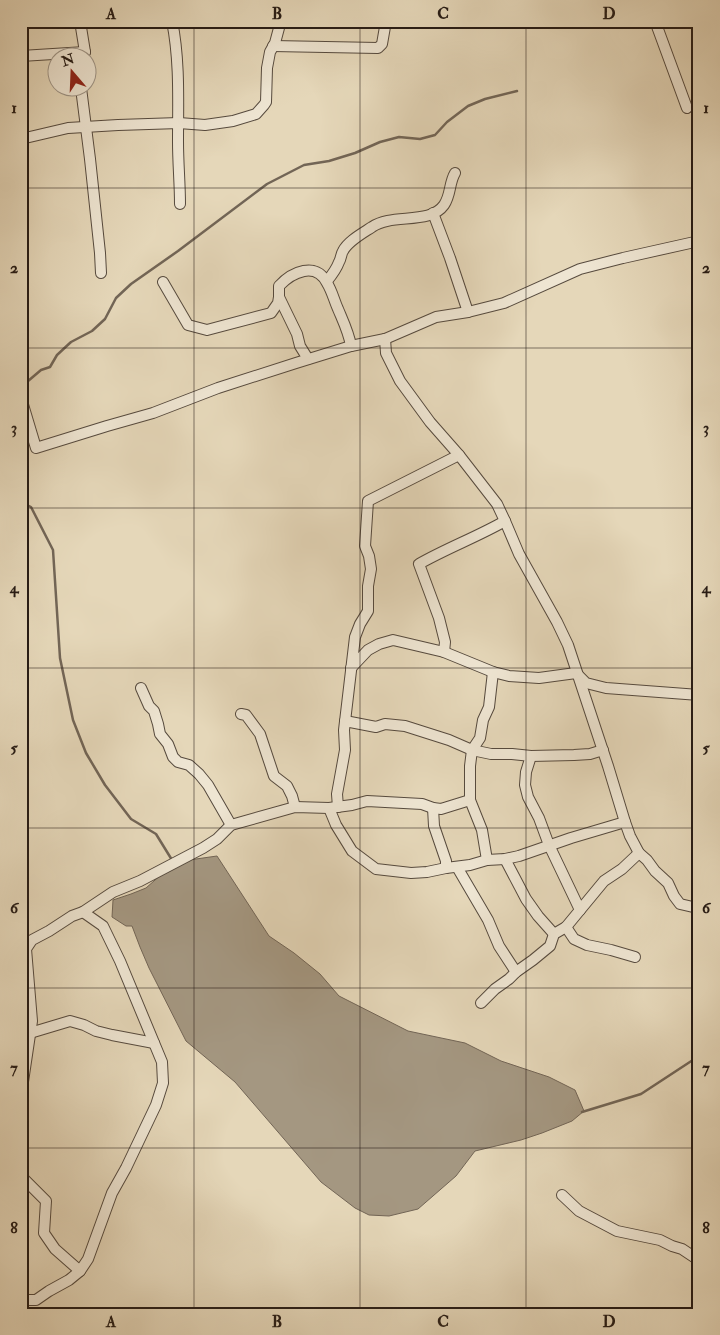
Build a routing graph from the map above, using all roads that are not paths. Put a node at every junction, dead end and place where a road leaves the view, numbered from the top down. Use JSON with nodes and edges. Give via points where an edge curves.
{"nodes":[{"id":1,"x":80,"y":21,"type":"edge"},
{"id":2,"x":172,"y":21,"type":"edge"},
{"id":3,"x":280,"y":21,"type":"edge"},
{"id":4,"x":386,"y":21,"type":"edge"},
{"id":5,"x":655,"y":21,"type":"edge"},
{"id":6,"x":274,"y":46,"type":"junction"},
{"id":7,"x":83,"y":48,"type":"edge"},
{"id":8,"x":21,"y":56,"type":"edge"},
{"id":9,"x":48,"y":56,"type":"edge"},
{"id":10,"x":82,"y":98,"type":"edge"},
{"id":11,"x":687,"y":108,"type":"dead end"},
{"id":12,"x":179,"y":123,"type":"junction"},
{"id":13,"x":86,"y":127,"type":"junction"},
{"id":14,"x":21,"y":139,"type":"edge"},
{"id":15,"x":455,"y":173,"type":"dead end"},
{"id":16,"x":180,"y":204,"type":"dead end"},
{"id":17,"x":433,"y":214,"type":"junction"},
{"id":18,"x":699,"y":241,"type":"edge"},
{"id":19,"x":101,"y":273,"type":"dead end"},
{"id":20,"x":327,"y":281,"type":"junction"},
{"id":21,"x":163,"y":282,"type":"dead end"},
{"id":22,"x":279,"y":297,"type":"junction"},
{"id":23,"x":468,"y":312,"type":"junction"},
{"id":24,"x":385,"y":339,"type":"junction"},
{"id":25,"x":352,"y":346,"type":"junction"},
{"id":26,"x":308,"y":359,"type":"junction"},
{"id":27,"x":21,"y":398,"type":"edge"},
{"id":28,"x":460,"y":454,"type":"junction"},
{"id":29,"x":506,"y":521,"type":"junction"},
{"id":30,"x":444,"y":652,"type":"junction"},
{"id":31,"x":351,"y":668,"type":"junction"},
{"id":32,"x":493,"y":672,"type":"junction"},
{"id":33,"x":576,"y":672,"type":"junction"},
{"id":34,"x":141,"y":688,"type":"dead end"},
{"id":35,"x":699,"y":695,"type":"edge"},
{"id":36,"x":241,"y":714,"type":"dead end"},
{"id":37,"x":345,"y":721,"type":"junction"},
{"id":38,"x":472,"y":750,"type":"junction"},
{"id":39,"x":602,"y":750,"type":"junction"},
{"id":40,"x":532,"y":756,"type":"junction"},
{"id":41,"x":470,"y":800,"type":"junction"},
{"id":42,"x":296,"y":807,"type":"junction"},
{"id":43,"x":333,"y":808,"type":"junction"},
{"id":44,"x":433,"y":808,"type":"junction"},
{"id":45,"x":625,"y":822,"type":"junction"},
{"id":46,"x":231,"y":825,"type":"junction"},
{"id":47,"x":549,"y":846,"type":"junction"},
{"id":48,"x":639,"y":853,"type":"junction"},
{"id":49,"x":505,"y":859,"type":"junction"},
{"id":50,"x":487,"y":860,"type":"junction"},
{"id":51,"x":457,"y":867,"type":"junction"},
{"id":52,"x":446,"y":868,"type":"junction"},
{"id":53,"x":699,"y":906,"type":"edge"},
{"id":54,"x":580,"y":910,"type":"junction"},
{"id":55,"x":83,"y":912,"type":"junction"},
{"id":56,"x":566,"y":928,"type":"junction"},
{"id":57,"x":554,"y":934,"type":"junction"},
{"id":58,"x":26,"y":941,"type":"edge"},
{"id":59,"x":635,"y":957,"type":"dead end"},
{"id":60,"x":516,"y":972,"type":"junction"},
{"id":61,"x":482,"y":1003,"type":"dead end"},
{"id":62,"x":30,"y":1033,"type":"junction"},
{"id":63,"x":154,"y":1043,"type":"junction"},
{"id":64,"x":21,"y":1095,"type":"edge"},
{"id":65,"x":21,"y":1176,"type":"edge"},
{"id":66,"x":562,"y":1195,"type":"dead end"},
{"id":67,"x":698,"y":1262,"type":"edge"},
{"id":68,"x":80,"y":1271,"type":"junction"},
{"id":69,"x":21,"y":1300,"type":"edge"}],
"edges":[{"from":1,"to":7,"type":"street"},
{"from":2,"to":12,"type":"street","via":[[178,68]]},
{"from":3,"to":6,"type":"street"},
{"from":4,"to":6,"type":"street","via":[[382,44],[378,48]]},
{"from":5,"to":11,"type":"street"},
{"from":6,"to":12,"type":"street","via":[[267,68],[266,102],[259,111],[245,118],[205,125]]},
{"from":8,"to":9,"type":"street"},
{"from":10,"to":13,"type":"street"},
{"from":12,"to":13,"type":"street"},
{"from":12,"to":16,"type":"street"},
{"from":13,"to":14,"type":"street"},
{"from":13,"to":19,"type":"street"},
{"from":15,"to":17,"type":"street","via":[[443,208]]},
{"from":17,"to":20,"type":"street","via":[[374,225],[343,251],[335,272]]},
{"from":17,"to":23,"type":"street"},
{"from":18,"to":23,"type":"street","via":[[580,269],[504,303]]},
{"from":20,"to":22,"type":"street","via":[[315,271],[295,273],[279,286]]},
{"from":20,"to":25,"type":"street"},
{"from":21,"to":22,"type":"street","via":[[188,325],[208,330],[271,313]]},
{"from":22,"to":26,"type":"street"},
{"from":23,"to":24,"type":"street","via":[[436,317]]},
{"from":24,"to":25,"type":"street"},
{"from":24,"to":28,"type":"street","via":[[386,353],[400,381],[430,422]]},
{"from":25,"to":26,"type":"street"},
{"from":26,"to":27,"type":"street","via":[[153,413],[36,448]]},
{"from":28,"to":29,"type":"street"},
{"from":28,"to":31,"type":"street","via":[[368,502],[365,546],[371,569],[368,611],[355,637]]},
{"from":29,"to":30,"type":"street","via":[[419,564],[446,642]]},
{"from":29,"to":33,"type":"street","via":[[519,554],[568,645]]},
{"from":30,"to":31,"type":"street","via":[[393,640],[368,650]]},
{"from":30,"to":32,"type":"street"},
{"from":31,"to":37,"type":"street"},
{"from":32,"to":33,"type":"street","via":[[538,678]]},
{"from":32,"to":38,"type":"street","via":[[489,706],[480,738]]},
{"from":33,"to":35,"type":"street","via":[[586,683],[606,688]]},
{"from":33,"to":39,"type":"street"},
{"from":34,"to":46,"type":"street","via":[[173,757],[199,774]]},
{"from":36,"to":42,"type":"street","via":[[246,714],[260,734],[274,776],[287,786]]},
{"from":37,"to":38,"type":"street","via":[[376,727],[385,724],[405,726]]},
{"from":37,"to":43,"type":"street","via":[[345,750]]},
{"from":38,"to":40,"type":"street"},
{"from":38,"to":41,"type":"street"},
{"from":39,"to":40,"type":"street","via":[[590,754]]},
{"from":39,"to":45,"type":"street"},
{"from":40,"to":47,"type":"street","via":[[525,785]]},
{"from":41,"to":44,"type":"street","via":[[441,809]]},
{"from":41,"to":50,"type":"street","via":[[482,830]]},
{"from":42,"to":43,"type":"street"},
{"from":42,"to":46,"type":"street"},
{"from":43,"to":44,"type":"street","via":[[367,802],[422,804]]},
{"from":43,"to":52,"type":"street","via":[[336,825],[352,851],[376,869],[427,872]]},
{"from":44,"to":52,"type":"street","via":[[434,826]]},
{"from":45,"to":47,"type":"street"},
{"from":45,"to":48,"type":"street"},
{"from":46,"to":55,"type":"street","via":[[203,848],[113,892]]},
{"from":47,"to":49,"type":"street"},
{"from":47,"to":54,"type":"street"},
{"from":48,"to":53,"type":"street","via":[[668,883],[680,904]]},
{"from":48,"to":54,"type":"street","via":[[604,881]]},
{"from":49,"to":50,"type":"street"},
{"from":49,"to":57,"type":"street","via":[[526,899]]},
{"from":50,"to":51,"type":"street"},
{"from":51,"to":52,"type":"street"},
{"from":51,"to":60,"type":"street"},
{"from":54,"to":56,"type":"street"},
{"from":55,"to":58,"type":"street"},
{"from":55,"to":63,"type":"street","via":[[103,926]]},
{"from":56,"to":57,"type":"street"},
{"from":56,"to":59,"type":"street","via":[[574,939],[587,945]]},
{"from":57,"to":60,"type":"street","via":[[550,946]]},
{"from":58,"to":62,"type":"street","via":[[32,1020]]},
{"from":60,"to":61,"type":"street"},
{"from":62,"to":63,"type":"street","via":[[70,1021],[96,1031]]},
{"from":62,"to":64,"type":"street"},
{"from":63,"to":68,"type":"street","via":[[162,1062],[163,1083],[156,1105],[112,1193],[88,1259]]},
{"from":65,"to":68,"type":"street","via":[[46,1201],[44,1233]]},
{"from":66,"to":67,"type":"street","via":[[579,1210],[618,1231],[660,1240],[682,1249]]},
{"from":68,"to":69,"type":"street","via":[[36,1300]]}]}
